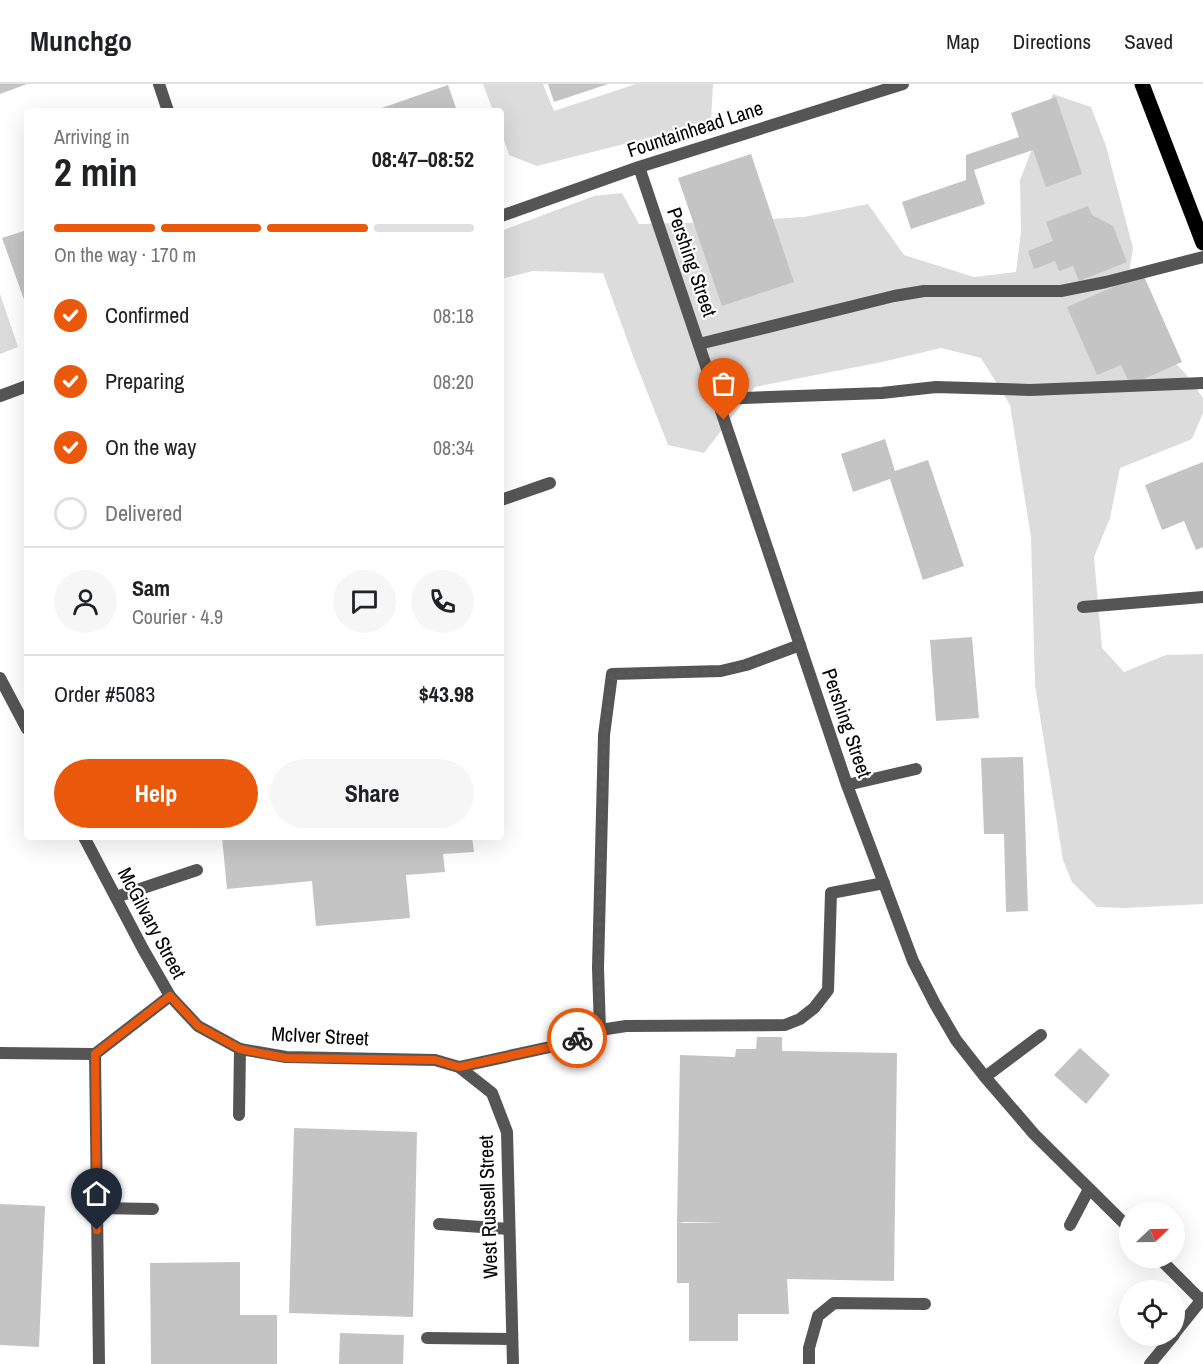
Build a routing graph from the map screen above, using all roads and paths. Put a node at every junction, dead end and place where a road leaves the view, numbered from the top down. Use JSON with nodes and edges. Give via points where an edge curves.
{"nodes":[{"id":1,"x":159,"y":84,"type":"edge"},
{"id":2,"x":903,"y":84,"type":"edge"},
{"id":3,"x":1142,"y":84,"type":"edge"},
{"id":4,"x":167,"y":108,"type":"edge"},
{"id":5,"x":639,"y":167,"type":"junction"},
{"id":6,"x":504,"y":215,"type":"edge"},
{"id":7,"x":1203,"y":243,"type":"edge"},
{"id":8,"x":1203,"y":257,"type":"edge"},
{"id":9,"x":699,"y":344,"type":"junction"},
{"id":10,"x":1203,"y":383,"type":"edge"},
{"id":11,"x":24,"y":387,"type":"edge"},
{"id":12,"x":0,"y":396,"type":"edge"},
{"id":13,"x":717,"y":399,"type":"junction"},
{"id":14,"x":550,"y":483,"type":"dead end"},
{"id":15,"x":504,"y":499,"type":"edge"},
{"id":16,"x":1203,"y":597,"type":"edge"},
{"id":17,"x":1083,"y":607,"type":"dead end"},
{"id":18,"x":800,"y":645,"type":"junction"},
{"id":19,"x":0,"y":678,"type":"edge"},
{"id":20,"x":24,"y":723,"type":"edge"},
{"id":21,"x":916,"y":769,"type":"dead end"},
{"id":22,"x":847,"y":785,"type":"junction"},
{"id":23,"x":86,"y":840,"type":"edge"},
{"id":24,"x":197,"y":870,"type":"dead end"},
{"id":25,"x":884,"y":883,"type":"junction"},
{"id":26,"x":116,"y":897,"type":"junction"},
{"id":27,"x":170,"y":996,"type":"junction"},
{"id":28,"x":600,"y":1030,"type":"junction"},
{"id":29,"x":1041,"y":1035,"type":"dead end"},
{"id":30,"x":240,"y":1049,"type":"junction"},
{"id":31,"x":0,"y":1053,"type":"edge"},
{"id":32,"x":95,"y":1054,"type":"junction"},
{"id":33,"x":459,"y":1067,"type":"junction"},
{"id":34,"x":985,"y":1077,"type":"junction"},
{"id":35,"x":239,"y":1114,"type":"dead end"},
{"id":36,"x":1089,"y":1189,"type":"junction"},
{"id":37,"x":97,"y":1208,"type":"junction"},
{"id":38,"x":153,"y":1209,"type":"dead end"},
{"id":39,"x":1119,"y":1218,"type":"edge"},
{"id":40,"x":439,"y":1224,"type":"dead end"},
{"id":41,"x":1070,"y":1225,"type":"dead end"},
{"id":42,"x":509,"y":1229,"type":"junction"},
{"id":43,"x":1170,"y":1268,"type":"edge"},
{"id":44,"x":1202,"y":1299,"type":"edge"},
{"id":45,"x":925,"y":1304,"type":"dead end"},
{"id":46,"x":1185,"y":1320,"type":"edge"},
{"id":47,"x":427,"y":1338,"type":"dead end"},
{"id":48,"x":512,"y":1339,"type":"junction"},
{"id":49,"x":1164,"y":1346,"type":"edge"},
{"id":50,"x":99,"y":1364,"type":"edge"},
{"id":51,"x":513,"y":1364,"type":"edge"},
{"id":52,"x":809,"y":1364,"type":"edge"},
{"id":53,"x":1150,"y":1364,"type":"edge"}],
"edges":[{"from":1,"to":4,"type":"street"},
{"from":2,"to":5,"type":"street","name":"Fountainhead Lane"},
{"from":3,"to":7,"type":"main road"},
{"from":5,"to":6,"type":"street","name":"Fountainhead Lane"},
{"from":5,"to":9,"type":"street","name":"Pershing Street"},
{"from":8,"to":9,"type":"street","via":[[1061,291],[924,291]]},
{"from":9,"to":13,"type":"street","name":"Pershing Street"},
{"from":10,"to":13,"type":"street","via":[[1030,390],[936,387],[882,393]]},
{"from":11,"to":12,"type":"street"},
{"from":13,"to":18,"type":"street","name":"Pershing Street"},
{"from":14,"to":15,"type":"street"},
{"from":16,"to":17,"type":"street"},
{"from":18,"to":22,"type":"street","name":"Pershing Street"},
{"from":18,"to":28,"type":"street","via":[[721,671],[612,674],[604,735]]},
{"from":19,"to":20,"type":"street"},
{"from":21,"to":22,"type":"street"},
{"from":22,"to":25,"type":"street","name":"Pershing Street"},
{"from":23,"to":26,"type":"street","name":"McGilvary Street"},
{"from":24,"to":26,"type":"street"},
{"from":25,"to":28,"type":"street","via":[[831,893],[828,990],[800,1019],[785,1025],[626,1026]]},
{"from":25,"to":34,"type":"street","name":"Pershing Street","via":[[934,1004]]},
{"from":26,"to":27,"type":"street","name":"McGilvary Street"},
{"from":27,"to":30,"type":"street","name":"McIver Street","via":[[198,1026]]},
{"from":27,"to":32,"type":"street"},
{"from":28,"to":33,"type":"street","via":[[559,1045]]},
{"from":29,"to":34,"type":"street"},
{"from":30,"to":33,"type":"street","name":"McIver Street","via":[[286,1058],[435,1060]]},
{"from":30,"to":35,"type":"street"},
{"from":31,"to":32,"type":"street"},
{"from":32,"to":37,"type":"street"},
{"from":33,"to":42,"type":"street","name":"West Russell Street","via":[[492,1093],[507,1132]]},
{"from":34,"to":36,"type":"street","name":"Pershing Street"},
{"from":36,"to":39,"type":"street","name":"Pershing Street"},
{"from":36,"to":41,"type":"street"},
{"from":37,"to":38,"type":"street"},
{"from":37,"to":50,"type":"street"},
{"from":40,"to":42,"type":"street"},
{"from":42,"to":48,"type":"street","name":"West Russell Street"},
{"from":43,"to":44,"type":"street"},
{"from":44,"to":46,"type":"street"},
{"from":45,"to":52,"type":"street","via":[[834,1303],[818,1316]]},
{"from":47,"to":48,"type":"street"},
{"from":48,"to":51,"type":"street","name":"West Russell Street"},
{"from":49,"to":53,"type":"street"}]}
